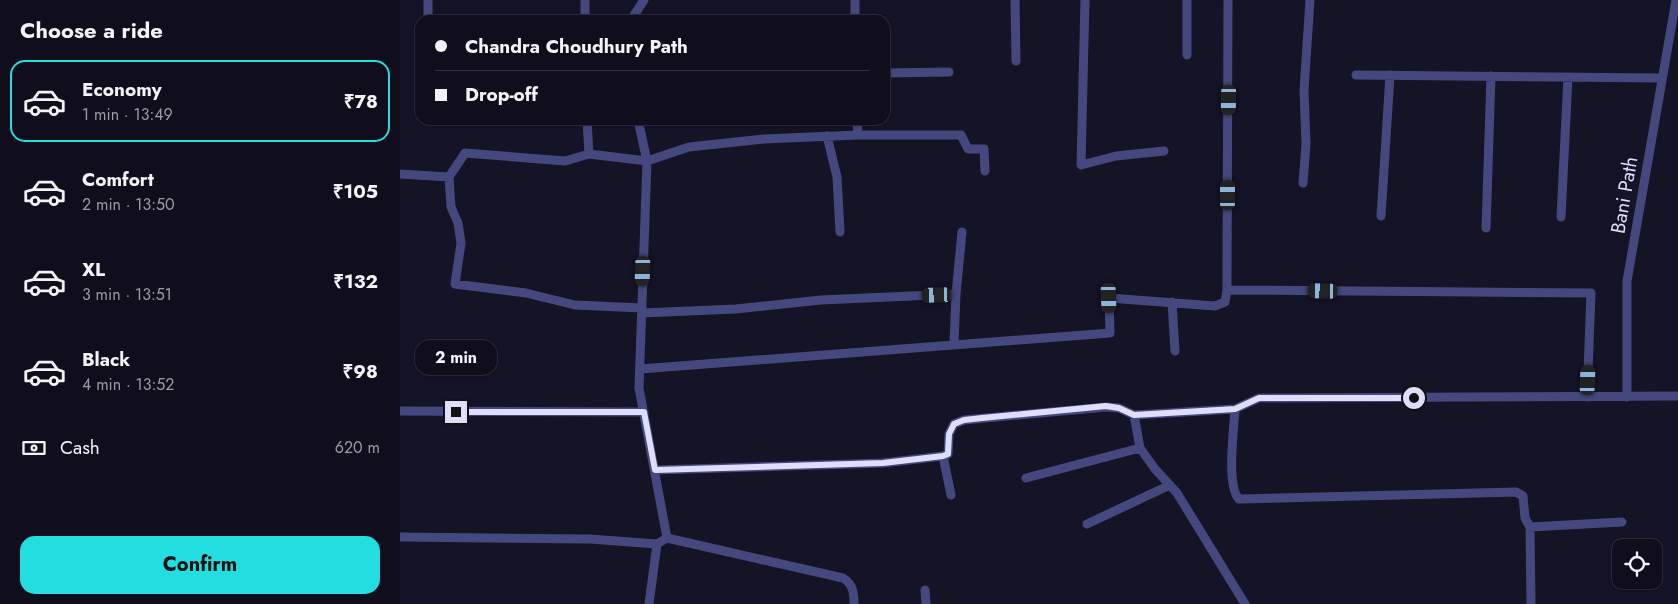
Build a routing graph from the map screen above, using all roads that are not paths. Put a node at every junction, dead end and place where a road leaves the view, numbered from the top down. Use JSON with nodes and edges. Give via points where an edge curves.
{"nodes":[{"id":1,"x":428,"y":0,"type":"edge"},
{"id":2,"x":585,"y":0,"type":"edge"},
{"id":3,"x":644,"y":0,"type":"edge"},
{"id":4,"x":855,"y":0,"type":"edge"},
{"id":5,"x":1015,"y":0,"type":"edge"},
{"id":6,"x":1085,"y":0,"type":"edge"},
{"id":7,"x":1187,"y":0,"type":"edge"},
{"id":8,"x":1228,"y":0,"type":"edge"},
{"id":9,"x":1310,"y":0,"type":"edge"},
{"id":10,"x":1676,"y":0,"type":"edge"},
{"id":11,"x":428,"y":15,"type":"edge"},
{"id":12,"x":585,"y":15,"type":"edge"},
{"id":13,"x":634,"y":15,"type":"edge"},
{"id":14,"x":855,"y":15,"type":"edge"},
{"id":15,"x":1187,"y":55,"type":"dead end"},
{"id":16,"x":1016,"y":61,"type":"dead end"},
{"id":17,"x":949,"y":72,"type":"dead end"},
{"id":18,"x":890,"y":73,"type":"edge"},
{"id":19,"x":1356,"y":75,"type":"dead end"},
{"id":20,"x":1390,"y":75,"type":"junction"},
{"id":21,"x":1491,"y":76,"type":"junction"},
{"id":22,"x":1568,"y":77,"type":"junction"},
{"id":23,"x":1662,"y":78,"type":"junction"},
{"id":24,"x":587,"y":125,"type":"edge"},
{"id":25,"x":639,"y":125,"type":"edge"},
{"id":26,"x":857,"y":125,"type":"edge"},
{"id":27,"x":858,"y":134,"type":"junction"},
{"id":28,"x":827,"y":136,"type":"junction"},
{"id":29,"x":1164,"y":151,"type":"dead end"},
{"id":30,"x":589,"y":154,"type":"junction"},
{"id":31,"x":647,"y":161,"type":"junction"},
{"id":32,"x":985,"y":171,"type":"dead end"},
{"id":33,"x":400,"y":174,"type":"edge"},
{"id":34,"x":449,"y":177,"type":"junction"},
{"id":35,"x":1303,"y":183,"type":"dead end"},
{"id":36,"x":1381,"y":216,"type":"dead end"},
{"id":37,"x":1561,"y":217,"type":"dead end"},
{"id":38,"x":1486,"y":228,"type":"dead end"},
{"id":39,"x":840,"y":232,"type":"dead end"},
{"id":40,"x":962,"y":232,"type":"dead end"},
{"id":41,"x":1227,"y":290,"type":"junction"},
{"id":42,"x":956,"y":294,"type":"junction"},
{"id":43,"x":1172,"y":302,"type":"junction"},
{"id":44,"x":642,"y":310,"type":"junction"},
{"id":45,"x":954,"y":344,"type":"junction"},
{"id":46,"x":1175,"y":351,"type":"dead end"},
{"id":47,"x":640,"y":369,"type":"junction"},
{"id":48,"x":1678,"y":396,"type":"edge"},
{"id":49,"x":1587,"y":397,"type":"junction"},
{"id":50,"x":1627,"y":397,"type":"junction"},
{"id":51,"x":1235,"y":409,"type":"junction"},
{"id":52,"x":400,"y":412,"type":"edge"},
{"id":53,"x":644,"y":412,"type":"junction"},
{"id":54,"x":1134,"y":415,"type":"junction"},
{"id":55,"x":1140,"y":448,"type":"junction"},
{"id":56,"x":943,"y":456,"type":"junction"},
{"id":57,"x":655,"y":470,"type":"junction"},
{"id":58,"x":1026,"y":478,"type":"dead end"},
{"id":59,"x":1170,"y":485,"type":"junction"},
{"id":60,"x":951,"y":495,"type":"dead end"},
{"id":61,"x":1622,"y":522,"type":"dead end"},
{"id":62,"x":1087,"y":524,"type":"dead end"},
{"id":63,"x":1530,"y":526,"type":"junction"},
{"id":64,"x":400,"y":537,"type":"edge"},
{"id":65,"x":667,"y":538,"type":"junction"},
{"id":66,"x":657,"y":544,"type":"junction"},
{"id":67,"x":925,"y":590,"type":"dead end"},
{"id":68,"x":649,"y":604,"type":"edge"},
{"id":69,"x":854,"y":604,"type":"edge"},
{"id":70,"x":926,"y":604,"type":"edge"},
{"id":71,"x":1245,"y":604,"type":"edge"},
{"id":72,"x":1531,"y":604,"type":"edge"}],
"edges":[{"from":1,"to":11,"type":"street"},
{"from":2,"to":12,"type":"street"},
{"from":3,"to":13,"type":"street"},
{"from":4,"to":14,"type":"street"},
{"from":5,"to":16,"type":"street"},
{"from":6,"to":29,"type":"street","via":[[1081,165],[1116,156]]},
{"from":7,"to":15,"type":"street"},
{"from":8,"to":41,"type":"street"},
{"from":9,"to":35,"type":"street","via":[[1304,90],[1306,144]]},
{"from":10,"to":23,"type":"street","name":"Bani Path"},
{"from":17,"to":18,"type":"street"},
{"from":19,"to":20,"type":"street"},
{"from":20,"to":21,"type":"street"},
{"from":20,"to":36,"type":"street"},
{"from":21,"to":22,"type":"street"},
{"from":21,"to":38,"type":"street"},
{"from":22,"to":23,"type":"street"},
{"from":22,"to":37,"type":"street"},
{"from":23,"to":50,"type":"street","name":"Bani Path","via":[[1627,281]]},
{"from":24,"to":30,"type":"street"},
{"from":25,"to":31,"type":"street"},
{"from":26,"to":27,"type":"street"},
{"from":27,"to":28,"type":"street"},
{"from":27,"to":32,"type":"street","via":[[961,135],[968,149],[984,149]]},
{"from":28,"to":31,"type":"street","via":[[689,147]]},
{"from":28,"to":39,"type":"street","via":[[837,177]]},
{"from":30,"to":31,"type":"street"},
{"from":30,"to":34,"type":"street","via":[[565,161],[465,153]]},
{"from":31,"to":44,"type":"street"},
{"from":33,"to":34,"type":"street"},
{"from":34,"to":44,"type":"street","via":[[451,207],[462,243],[456,284],[526,293],[575,305]]},
{"from":40,"to":42,"type":"street"},
{"from":41,"to":43,"type":"street","via":[[1225,302],[1215,306]]},
{"from":41,"to":49,"type":"street","via":[[1591,293]]},
{"from":42,"to":44,"type":"street","via":[[821,300],[736,310]]},
{"from":42,"to":45,"type":"street"},
{"from":43,"to":45,"type":"street","via":[[1109,298],[1110,333]]},
{"from":43,"to":46,"type":"street"},
{"from":44,"to":47,"type":"street"},
{"from":45,"to":47,"type":"street"},
{"from":47,"to":53,"type":"street","via":[[639,388]]},
{"from":48,"to":50,"type":"street"},
{"from":49,"to":50,"type":"street"},
{"from":49,"to":51,"type":"street","via":[[1259,398]]},
{"from":51,"to":54,"type":"street"},
{"from":51,"to":63,"type":"street","via":[[1233,486],[1239,498],[1516,492],[1523,496],[1525,518]]},
{"from":52,"to":53,"type":"street"},
{"from":53,"to":57,"type":"street"},
{"from":54,"to":55,"type":"street"},
{"from":54,"to":56,"type":"street","via":[[1106,406],[964,420],[954,424],[949,434],[948,454]]},
{"from":55,"to":58,"type":"street"},
{"from":55,"to":59,"type":"street"},
{"from":56,"to":57,"type":"street","via":[[883,463]]},
{"from":56,"to":60,"type":"street"},
{"from":57,"to":65,"type":"street"},
{"from":59,"to":62,"type":"street"},
{"from":59,"to":71,"type":"street"},
{"from":61,"to":63,"type":"street"},
{"from":63,"to":72,"type":"street"},
{"from":64,"to":66,"type":"street","via":[[590,539]]},
{"from":65,"to":66,"type":"street"},
{"from":65,"to":69,"type":"street","via":[[843,578],[849,581],[854,592]]},
{"from":66,"to":68,"type":"street"},
{"from":67,"to":70,"type":"street"}]}
